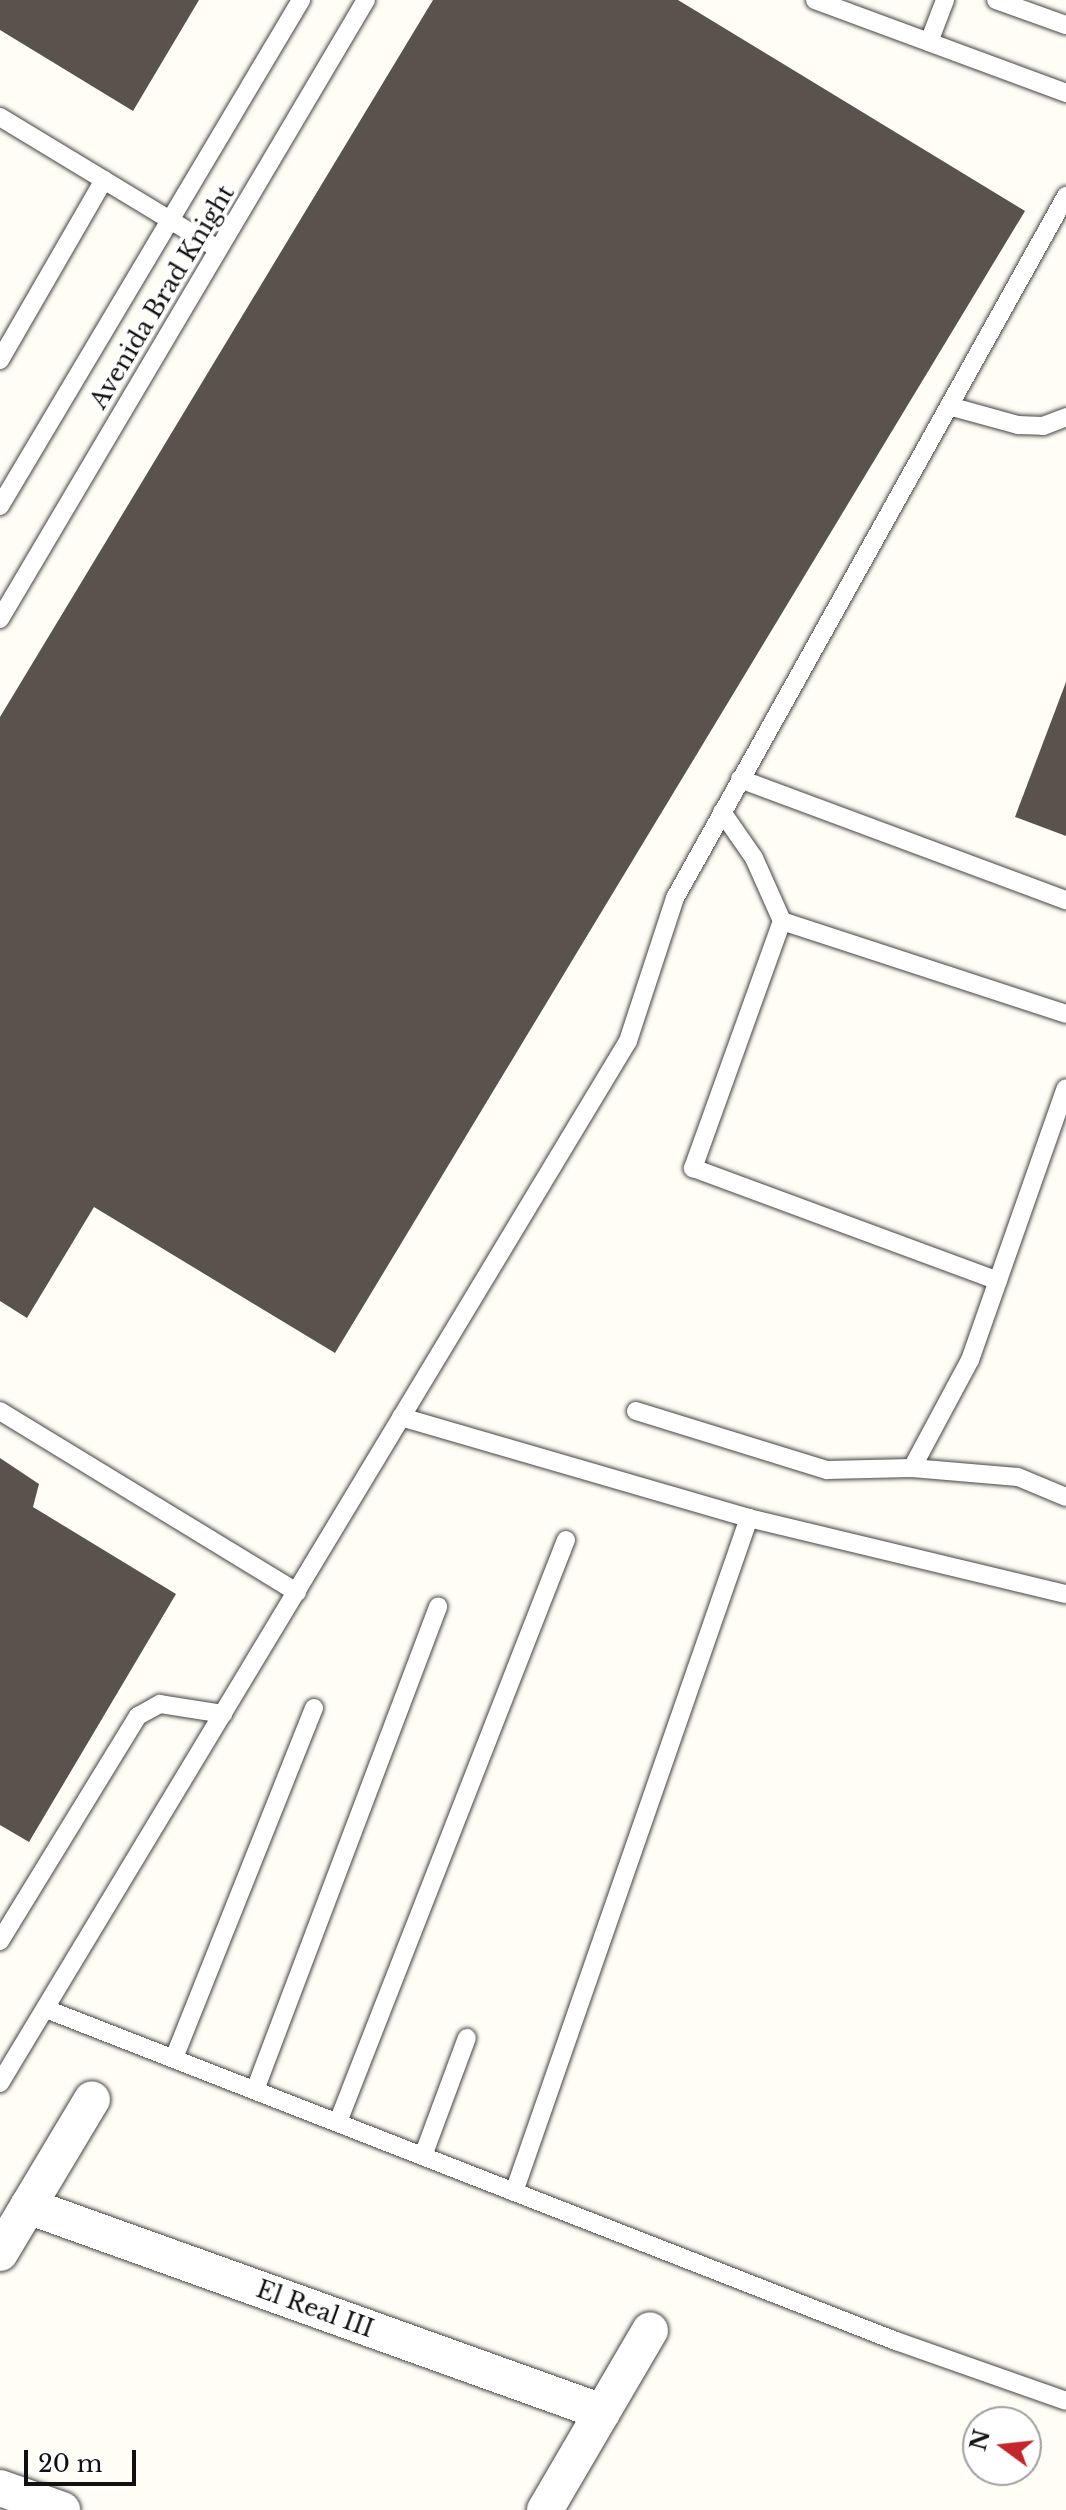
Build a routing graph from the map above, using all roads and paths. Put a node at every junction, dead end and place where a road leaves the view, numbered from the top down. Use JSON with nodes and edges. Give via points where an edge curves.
{"nodes":[{"id":1,"x":301,"y":0,"type":"edge"},
{"id":2,"x":366,"y":0,"type":"edge"},
{"id":3,"x":815,"y":0,"type":"edge"},
{"id":4,"x":945,"y":0,"type":"edge"},
{"id":5,"x":996,"y":0,"type":"edge"},
{"id":6,"x":1066,"y":25,"type":"edge"},
{"id":7,"x":929,"y":42,"type":"junction"},
{"id":8,"x":1066,"y":93,"type":"edge"},
{"id":9,"x":0,"y":117,"type":"edge"},
{"id":10,"x":104,"y":180,"type":"junction"},
{"id":11,"x":1066,"y":196,"type":"edge"},
{"id":12,"x":171,"y":219,"type":"junction"},
{"id":13,"x":218,"y":249,"type":"junction"},
{"id":14,"x":0,"y":360,"type":"edge"},
{"id":15,"x":949,"y":406,"type":"junction"},
{"id":16,"x":1066,"y":417,"type":"edge"},
{"id":17,"x":0,"y":506,"type":"edge"},
{"id":18,"x":0,"y":619,"type":"edge"},
{"id":19,"x":740,"y":779,"type":"junction"},
{"id":20,"x":722,"y":812,"type":"junction"},
{"id":21,"x":1066,"y":900,"type":"edge"},
{"id":22,"x":782,"y":921,"type":"junction"},
{"id":23,"x":1066,"y":1014,"type":"edge"},
{"id":24,"x":1066,"y":1088,"type":"edge"},
{"id":25,"x":998,"y":1281,"type":"junction"},
{"id":26,"x":0,"y":1411,"type":"edge"},
{"id":27,"x":636,"y":1411,"type":"dead end"},
{"id":28,"x":401,"y":1417,"type":"junction"},
{"id":29,"x":912,"y":1468,"type":"junction"},
{"id":30,"x":1066,"y":1497,"type":"edge"},
{"id":31,"x":749,"y":1518,"type":"junction"},
{"id":32,"x":566,"y":1540,"type":"dead end"},
{"id":33,"x":297,"y":1592,"type":"junction"},
{"id":34,"x":1066,"y":1594,"type":"edge"},
{"id":35,"x":438,"y":1607,"type":"dead end"},
{"id":36,"x":314,"y":1708,"type":"dead end"},
{"id":37,"x":223,"y":1714,"type":"junction"},
{"id":38,"x":0,"y":1941,"type":"edge"},
{"id":39,"x":46,"y":2009,"type":"junction"},
{"id":40,"x":467,"y":2038,"type":"dead end"},
{"id":41,"x":174,"y":2058,"type":"junction"},
{"id":42,"x":0,"y":2083,"type":"edge"},
{"id":43,"x":255,"y":2090,"type":"junction"},
{"id":44,"x":92,"y":2099,"type":"dead end"},
{"id":45,"x":338,"y":2122,"type":"junction"},
{"id":46,"x":423,"y":2156,"type":"junction"},
{"id":47,"x":514,"y":2192,"type":"junction"},
{"id":48,"x":28,"y":2206,"type":"junction"},
{"id":49,"x":0,"y":2253,"type":"edge"},
{"id":50,"x":650,"y":2330,"type":"dead end"},
{"id":51,"x":1066,"y":2401,"type":"edge"},
{"id":52,"x":602,"y":2412,"type":"junction"},
{"id":53,"x":0,"y":2488,"type":"edge"},
{"id":54,"x":62,"y":2510,"type":"edge"},
{"id":55,"x":545,"y":2510,"type":"edge"}],
"edges":[{"from":1,"to":12,"type":"lane","name":"Avenida Brad Knight"},
{"from":2,"to":13,"type":"lane","name":"Avenida Brad Knight"},
{"from":3,"to":7,"type":"lane"},
{"from":4,"to":7,"type":"lane"},
{"from":5,"to":6,"type":"lane"},
{"from":7,"to":8,"type":"lane"},
{"from":9,"to":10,"type":"lane"},
{"from":10,"to":12,"type":"lane"},
{"from":10,"to":14,"type":"lane"},
{"from":11,"to":15,"type":"lane"},
{"from":12,"to":13,"type":"lane"},
{"from":12,"to":17,"type":"lane","name":"Avenida Brad Knight"},
{"from":13,"to":18,"type":"lane","name":"Avenida Brad Knight"},
{"from":15,"to":16,"type":"lane","via":[[1018,425],[1043,426]]},
{"from":15,"to":19,"type":"lane"},
{"from":19,"to":20,"type":"lane"},
{"from":19,"to":21,"type":"lane"},
{"from":20,"to":22,"type":"lane","via":[[754,858]]},
{"from":20,"to":28,"type":"lane","via":[[675,898],[628,1041]]},
{"from":22,"to":23,"type":"lane"},
{"from":22,"to":25,"type":"lane","via":[[693,1168]]},
{"from":24,"to":25,"type":"lane"},
{"from":25,"to":29,"type":"lane","via":[[970,1360]]},
{"from":26,"to":33,"type":"lane"},
{"from":27,"to":29,"type":"lane","via":[[827,1470]]},
{"from":28,"to":31,"type":"lane"},
{"from":28,"to":33,"type":"lane"},
{"from":29,"to":30,"type":"lane","via":[[1018,1477]]},
{"from":31,"to":34,"type":"lane"},
{"from":31,"to":47,"type":"lane"},
{"from":32,"to":45,"type":"lane"},
{"from":33,"to":37,"type":"lane"},
{"from":35,"to":43,"type":"lane"},
{"from":36,"to":41,"type":"lane"},
{"from":37,"to":38,"type":"lane","via":[[160,1704],[138,1716]]},
{"from":37,"to":39,"type":"lane"},
{"from":39,"to":41,"type":"lane"},
{"from":39,"to":42,"type":"lane"},
{"from":40,"to":46,"type":"lane"},
{"from":41,"to":43,"type":"lane"},
{"from":43,"to":45,"type":"lane"},
{"from":44,"to":48,"type":"street"},
{"from":45,"to":46,"type":"lane"},
{"from":46,"to":47,"type":"lane"},
{"from":47,"to":51,"type":"lane","via":[[896,2341]]},
{"from":48,"to":49,"type":"street"},
{"from":48,"to":52,"type":"street","name":"El Real III"},
{"from":50,"to":52,"type":"street"},
{"from":52,"to":55,"type":"street"},
{"from":53,"to":54,"type":"street"}]}
